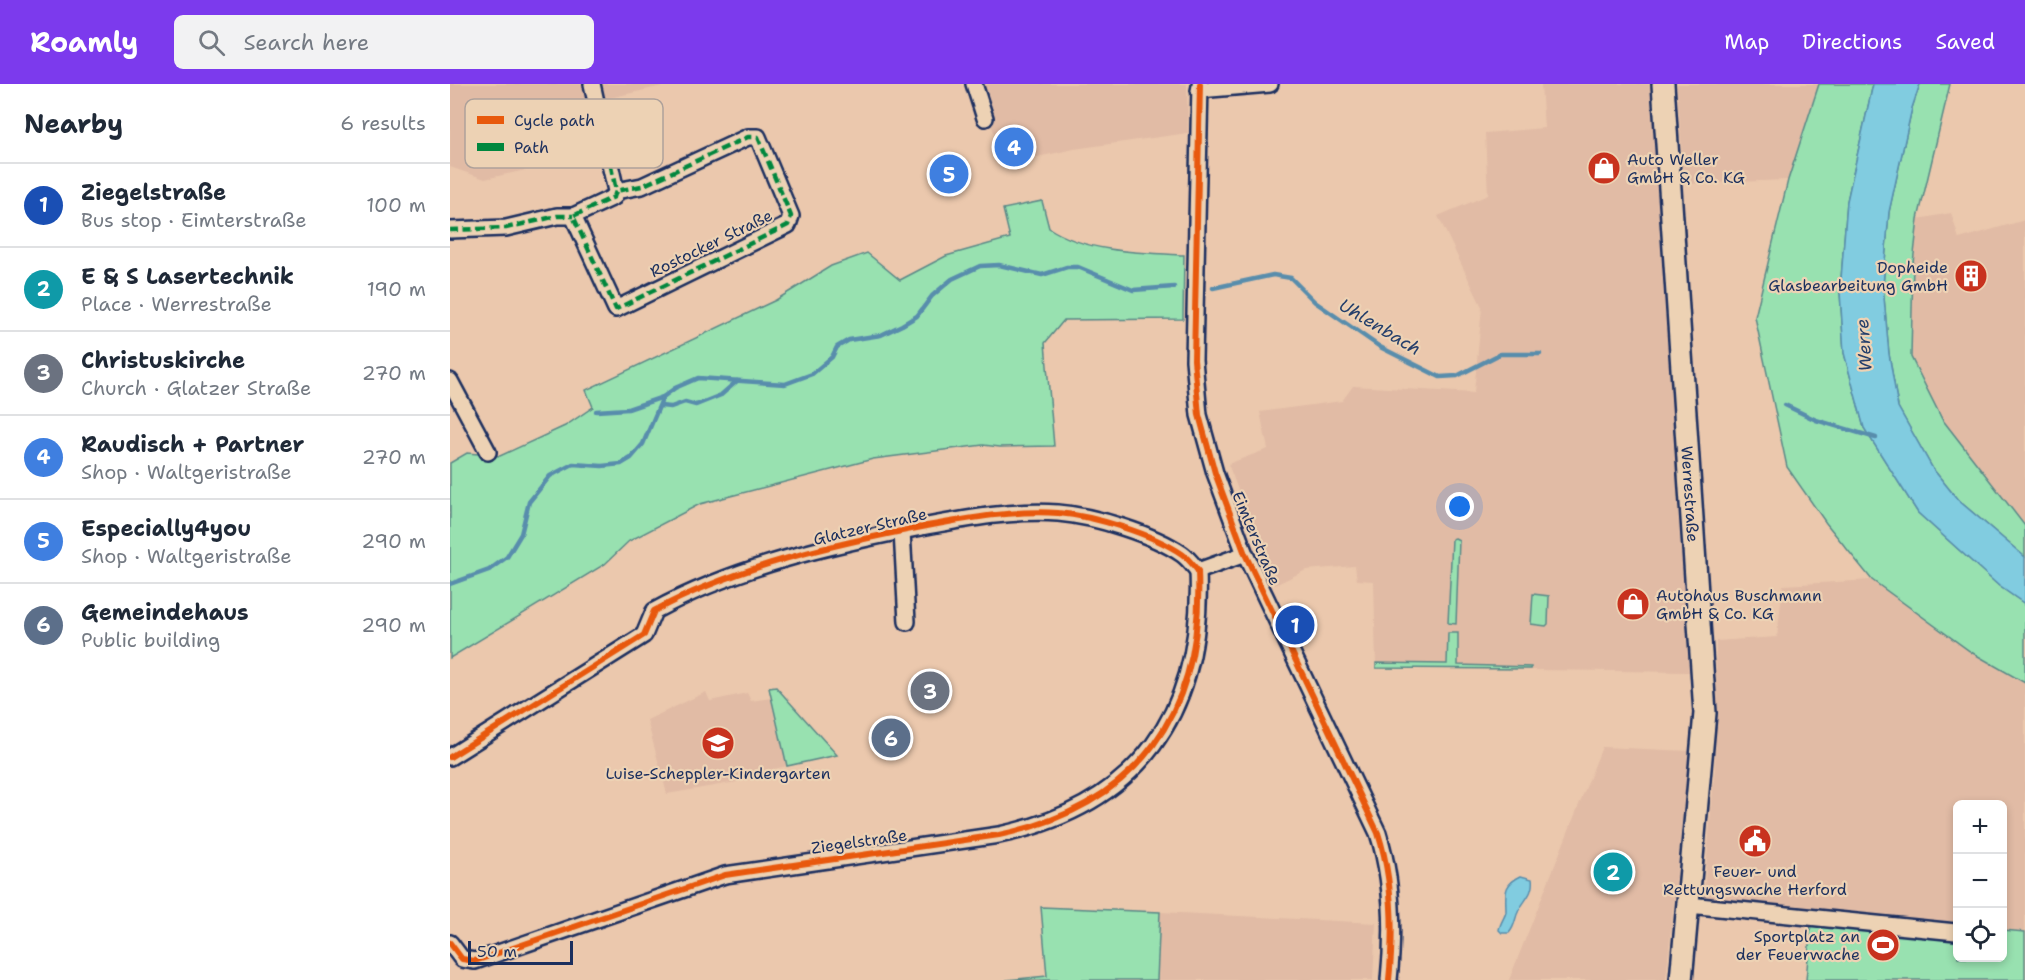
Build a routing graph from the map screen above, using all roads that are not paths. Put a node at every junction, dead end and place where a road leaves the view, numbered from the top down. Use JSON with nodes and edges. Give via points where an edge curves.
{"nodes":[{"id":1,"x":592,"y":84,"type":"edge"},
{"id":2,"x":974,"y":84,"type":"edge"},
{"id":3,"x":1270,"y":84,"type":"edge"},
{"id":4,"x":1663,"y":84,"type":"edge"},
{"id":5,"x":1199,"y":87,"type":"edge"},
{"id":6,"x":595,"y":99,"type":"edge"},
{"id":7,"x":985,"y":118,"type":"dead end"},
{"id":8,"x":611,"y":168,"type":"edge"},
{"id":9,"x":616,"y":190,"type":"junction"},
{"id":10,"x":573,"y":216,"type":"junction"},
{"id":11,"x":450,"y":230,"type":"edge"},
{"id":12,"x":450,"y":381,"type":"edge"},
{"id":13,"x":488,"y":452,"type":"dead end"},
{"id":14,"x":902,"y":531,"type":"junction"},
{"id":15,"x":1245,"y":554,"type":"junction"},
{"id":16,"x":1198,"y":571,"type":"junction"},
{"id":17,"x":907,"y":622,"type":"dead end"},
{"id":18,"x":450,"y":757,"type":"edge"},
{"id":19,"x":1689,"y":905,"type":"junction"},
{"id":20,"x":1953,"y":932,"type":"edge"},
{"id":21,"x":450,"y":944,"type":"edge"},
{"id":22,"x":1389,"y":980,"type":"edge"},
{"id":23,"x":1681,"y":980,"type":"edge"}],
"edges":[{"from":1,"to":6,"type":"street"},
{"from":2,"to":7,"type":"street"},
{"from":3,"to":5,"type":"street"},
{"from":4,"to":19,"type":"main road","name":"Werrestraße","via":[[1705,713]]},
{"from":5,"to":15,"type":"street","name":"Eimterstraße","via":[[1194,349],[1197,397],[1215,473]]},
{"from":8,"to":9,"type":"street"},
{"from":9,"to":10,"type":"street","name":"Rostocker Straße","via":[[614,197]]},
{"from":9,"to":10,"type":"street","name":"Rostocker Straße","via":[[642,186],[748,137],[758,137],[791,216],[788,225],[616,309]]},
{"from":10,"to":11,"type":"street","name":"Rostocker Straße","via":[[506,228]]},
{"from":12,"to":13,"type":"street"},
{"from":14,"to":16,"type":"street","name":"Glatzer Straße","via":[[982,516],[1058,513],[1087,518],[1161,543],[1183,555]]},
{"from":14,"to":17,"type":"street","name":"Glatzer Straße"},
{"from":14,"to":18,"type":"street","name":"Glatzer Straße","via":[[767,565],[669,602],[654,611],[644,635]]},
{"from":15,"to":16,"type":"street"},
{"from":15,"to":22,"type":"street","name":"Eimterstraße","via":[[1378,833],[1389,884]]},
{"from":16,"to":21,"type":"street","name":"Ziegelstraße","via":[[1193,655],[1188,679],[1168,723],[1123,779],[1065,816],[999,835],[725,875],[475,961],[462,959]]},
{"from":19,"to":20,"type":"street"},
{"from":19,"to":23,"type":"main road","name":"Werrestraße"}]}
